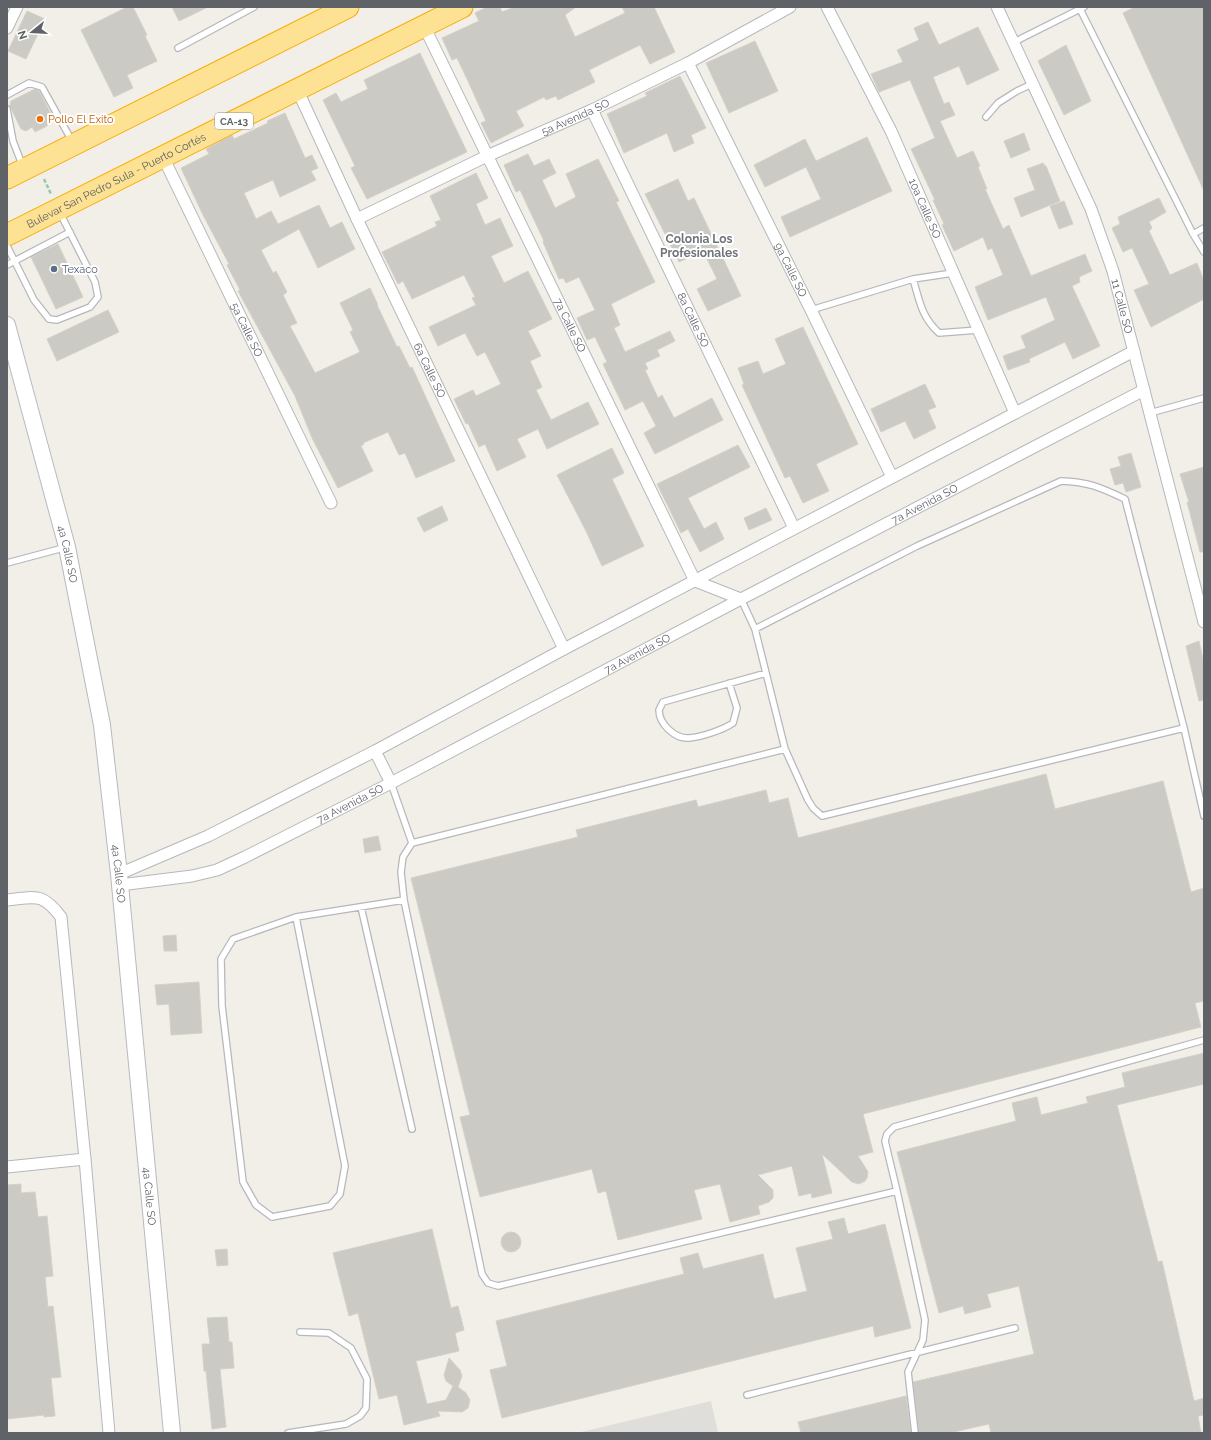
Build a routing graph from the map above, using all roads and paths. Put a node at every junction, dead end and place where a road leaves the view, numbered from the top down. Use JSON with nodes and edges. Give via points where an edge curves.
{"nodes":[{"id":1,"x":18,"y":7,"type":"edge"},
{"id":2,"x":254,"y":7,"type":"edge"},
{"id":3,"x":348,"y":7,"type":"edge"},
{"id":4,"x":462,"y":7,"type":"edge"},
{"id":5,"x":790,"y":7,"type":"edge"},
{"id":6,"x":827,"y":7,"type":"edge"},
{"id":7,"x":997,"y":7,"type":"edge"},
{"id":8,"x":1082,"y":8,"type":"edge"},
{"id":9,"x":424,"y":26,"type":"junction"},
{"id":10,"x":7,"y":28,"type":"edge"},
{"id":11,"x":1014,"y":42,"type":"junction"},
{"id":12,"x":178,"y":48,"type":"dead end"},
{"id":13,"x":688,"y":63,"type":"junction"},
{"id":14,"x":1032,"y":84,"type":"junction"},
{"id":15,"x":297,"y":90,"type":"junction"},
{"id":16,"x":7,"y":95,"type":"edge"},
{"id":17,"x":7,"y":109,"type":"edge"},
{"id":18,"x":592,"y":110,"type":"junction"},
{"id":19,"x":986,"y":117,"type":"dead end"},
{"id":20,"x":74,"y":145,"type":"junction"},
{"id":21,"x":487,"y":156,"type":"junction"},
{"id":22,"x":163,"y":157,"type":"junction"},
{"id":23,"x":23,"y":171,"type":"edge"},
{"id":24,"x":58,"y":210,"type":"junction"},
{"id":25,"x":357,"y":219,"type":"junction"},
{"id":26,"x":1204,"y":228,"type":"edge"},
{"id":27,"x":70,"y":232,"type":"junction"},
{"id":28,"x":1193,"y":234,"type":"junction"},
{"id":29,"x":7,"y":235,"type":"edge"},
{"id":30,"x":7,"y":246,"type":"edge"},
{"id":31,"x":1204,"y":252,"type":"edge"},
{"id":32,"x":14,"y":261,"type":"junction"},
{"id":33,"x":7,"y":265,"type":"edge"},
{"id":34,"x":953,"y":273,"type":"junction"},
{"id":35,"x":913,"y":279,"type":"junction"},
{"id":36,"x":811,"y":310,"type":"junction"},
{"id":37,"x":7,"y":325,"type":"edge"},
{"id":38,"x":978,"y":330,"type":"junction"},
{"id":39,"x":1134,"y":351,"type":"junction"},
{"id":40,"x":1144,"y":390,"type":"junction"},
{"id":41,"x":1204,"y":398,"type":"edge"},
{"id":42,"x":1015,"y":413,"type":"junction"},
{"id":43,"x":1150,"y":413,"type":"junction"},
{"id":44,"x":892,"y":477,"type":"junction"},
{"id":45,"x":331,"y":503,"type":"dead end"},
{"id":46,"x":794,"y":528,"type":"junction"},
{"id":47,"x":67,"y":547,"type":"junction"},
{"id":48,"x":7,"y":563,"type":"edge"},
{"id":49,"x":695,"y":581,"type":"junction"},
{"id":50,"x":741,"y":599,"type":"junction"},
{"id":51,"x":1204,"y":622,"type":"edge"},
{"id":52,"x":755,"y":629,"type":"junction"},
{"id":53,"x":564,"y":649,"type":"junction"},
{"id":54,"x":766,"y":673,"type":"junction"},
{"id":55,"x":729,"y":683,"type":"junction"},
{"id":56,"x":1184,"y":728,"type":"junction"},
{"id":57,"x":785,"y":749,"type":"junction"},
{"id":58,"x":375,"y":751,"type":"junction"},
{"id":59,"x":391,"y":783,"type":"junction"},
{"id":60,"x":1204,"y":816,"type":"edge"},
{"id":61,"x":412,"y":843,"type":"junction"},
{"id":62,"x":119,"y":880,"type":"junction"},
{"id":63,"x":7,"y":900,"type":"edge"},
{"id":64,"x":404,"y":900,"type":"junction"},
{"id":65,"x":361,"y":907,"type":"junction"},
{"id":66,"x":296,"y":917,"type":"junction"},
{"id":67,"x":1204,"y":1040,"type":"edge"},
{"id":68,"x":412,"y":1129,"type":"dead end"},
{"id":69,"x":85,"y":1159,"type":"junction"},
{"id":70,"x":7,"y":1167,"type":"edge"},
{"id":71,"x":897,"y":1191,"type":"junction"},
{"id":72,"x":1014,"y":1328,"type":"dead end"},
{"id":73,"x":300,"y":1332,"type":"dead end"},
{"id":74,"x":917,"y":1353,"type":"junction"},
{"id":75,"x":747,"y":1395,"type":"dead end"},
{"id":76,"x":109,"y":1433,"type":"edge"},
{"id":77,"x":172,"y":1433,"type":"edge"},
{"id":78,"x":288,"y":1433,"type":"edge"},
{"id":79,"x":915,"y":1433,"type":"edge"}],
"edges":[{"from":1,"to":10,"type":"street"},
{"from":2,"to":12,"type":"lane"},
{"from":3,"to":20,"type":"highway"},
{"from":4,"to":9,"type":"highway","name":"Bulevar San Pedro Sula - Puerto Cortés","number":"CA-13"},
{"from":5,"to":13,"type":"street","name":"5a Avenida SO"},
{"from":6,"to":34,"type":"street","name":"10a Calle SO","via":[[891,131]]},
{"from":7,"to":11,"type":"street","name":"11 Calle SO"},
{"from":8,"to":11,"type":"lane"},
{"from":8,"to":28,"type":"lane"},
{"from":9,"to":15,"type":"highway","name":"Bulevar San Pedro Sula - Puerto Cortés","number":"CA-13"},
{"from":9,"to":21,"type":"street","name":"7a Calle SO"},
{"from":11,"to":14,"type":"street","name":"11 Calle SO"},
{"from":13,"to":18,"type":"street","name":"5a Avenida SO"},
{"from":13,"to":36,"type":"street","name":"9a Calle SO"},
{"from":14,"to":19,"type":"lane","via":[[998,103]]},
{"from":14,"to":39,"type":"street","name":"11 Calle SO","via":[[1091,209],[1113,271]]},
{"from":15,"to":22,"type":"highway","name":"Bulevar San Pedro Sula - Puerto Cortés","number":"CA-13"},
{"from":15,"to":25,"type":"street","name":"6a Calle SO"},
{"from":16,"to":20,"type":"lane","via":[[29,83],[42,86]]},
{"from":17,"to":23,"type":"lane","via":[[13,141]]},
{"from":18,"to":21,"type":"street","name":"5a Avenida SO"},
{"from":18,"to":46,"type":"street","name":"8a Calle SO"},
{"from":20,"to":23,"type":"highway"},
{"from":21,"to":25,"type":"street","name":"5a Avenida SO"},
{"from":21,"to":49,"type":"street","name":"7a Calle SO"},
{"from":22,"to":24,"type":"highway","name":"Bulevar San Pedro Sula - Puerto Cortés","number":"CA-13"},
{"from":22,"to":45,"type":"street","name":"5a Calle SO"},
{"from":23,"to":24,"type":"path"},
{"from":24,"to":27,"type":"lane"},
{"from":24,"to":29,"type":"highway","name":"Bulevar San Pedro Sula - Puerto Cortés","number":"CA-13"},
{"from":25,"to":53,"type":"street","name":"6a Calle SO"},
{"from":26,"to":28,"type":"lane"},
{"from":27,"to":32,"type":"lane"},
{"from":27,"to":32,"type":"lane","via":[[95,282],[98,297],[90,307],[57,320],[48,319],[34,300]]},
{"from":28,"to":31,"type":"lane"},
{"from":30,"to":32,"type":"lane"},
{"from":32,"to":33,"type":"lane"},
{"from":34,"to":35,"type":"lane"},
{"from":34,"to":38,"type":"street","name":"10a Calle SO"},
{"from":35,"to":36,"type":"lane"},
{"from":35,"to":38,"type":"lane","via":[[923,314],[939,333]]},
{"from":36,"to":44,"type":"street","name":"9a Calle SO"},
{"from":37,"to":47,"type":"street","name":"4a Calle SO"},
{"from":38,"to":42,"type":"street","name":"10a Calle SO"},
{"from":39,"to":40,"type":"street","name":"11 Calle SO"},
{"from":39,"to":42,"type":"street"},
{"from":40,"to":43,"type":"street","name":"11 Calle SO"},
{"from":40,"to":50,"type":"street","name":"7a Avenida SO"},
{"from":41,"to":43,"type":"lane"},
{"from":42,"to":44,"type":"street"},
{"from":43,"to":51,"type":"street","name":"11 Calle SO"},
{"from":44,"to":46,"type":"street"},
{"from":46,"to":49,"type":"street"},
{"from":47,"to":48,"type":"lane"},
{"from":47,"to":62,"type":"street","name":"4a Calle SO","via":[[102,725]]},
{"from":49,"to":50,"type":"street"},
{"from":49,"to":53,"type":"street"},
{"from":50,"to":52,"type":"lane"},
{"from":50,"to":59,"type":"street","name":"7a Avenida SO"},
{"from":52,"to":54,"type":"lane"},
{"from":52,"to":56,"type":"lane","via":[[917,546],[1053,484],[1060,481],[1082,482],[1125,499]]},
{"from":53,"to":58,"type":"street"},
{"from":54,"to":55,"type":"lane"},
{"from":54,"to":57,"type":"lane"},
{"from":55,"to":55,"type":"lane","via":[[663,702],[659,710],[662,722],[672,733],[687,738],[724,729],[733,723],[737,708]]},
{"from":56,"to":57,"type":"lane","via":[[822,816],[808,800]]},
{"from":56,"to":60,"type":"lane"},
{"from":57,"to":61,"type":"lane"},
{"from":58,"to":59,"type":"street"},
{"from":58,"to":62,"type":"street"},
{"from":59,"to":61,"type":"lane"},
{"from":59,"to":62,"type":"street","name":"7a Avenida SO","via":[[217,870],[192,876]]},
{"from":61,"to":64,"type":"lane","via":[[404,857],[401,872]]},
{"from":62,"to":77,"type":"street","name":"4a Calle SO"},
{"from":63,"to":69,"type":"street","via":[[38,897],[51,905],[61,917]]},
{"from":64,"to":65,"type":"lane"},
{"from":64,"to":71,"type":"lane","via":[[482,1274],[488,1283],[498,1286]]},
{"from":65,"to":66,"type":"lane"},
{"from":65,"to":68,"type":"lane"},
{"from":66,"to":66,"type":"lane","via":[[233,939],[221,959],[222,1006],[243,1182],[256,1205],[272,1217],[330,1206],[340,1194],[345,1166]]},
{"from":67,"to":71,"type":"lane","via":[[894,1127],[887,1134],[885,1141]]},
{"from":69,"to":70,"type":"street"},
{"from":69,"to":76,"type":"street"},
{"from":71,"to":74,"type":"lane","via":[[925,1320],[923,1340]]},
{"from":72,"to":74,"type":"lane"},
{"from":73,"to":78,"type":"lane","via":[[329,1333],[351,1348],[367,1379],[366,1408],[360,1416],[346,1424]]},
{"from":74,"to":75,"type":"lane"},
{"from":74,"to":79,"type":"lane","via":[[908,1372]]}]}
